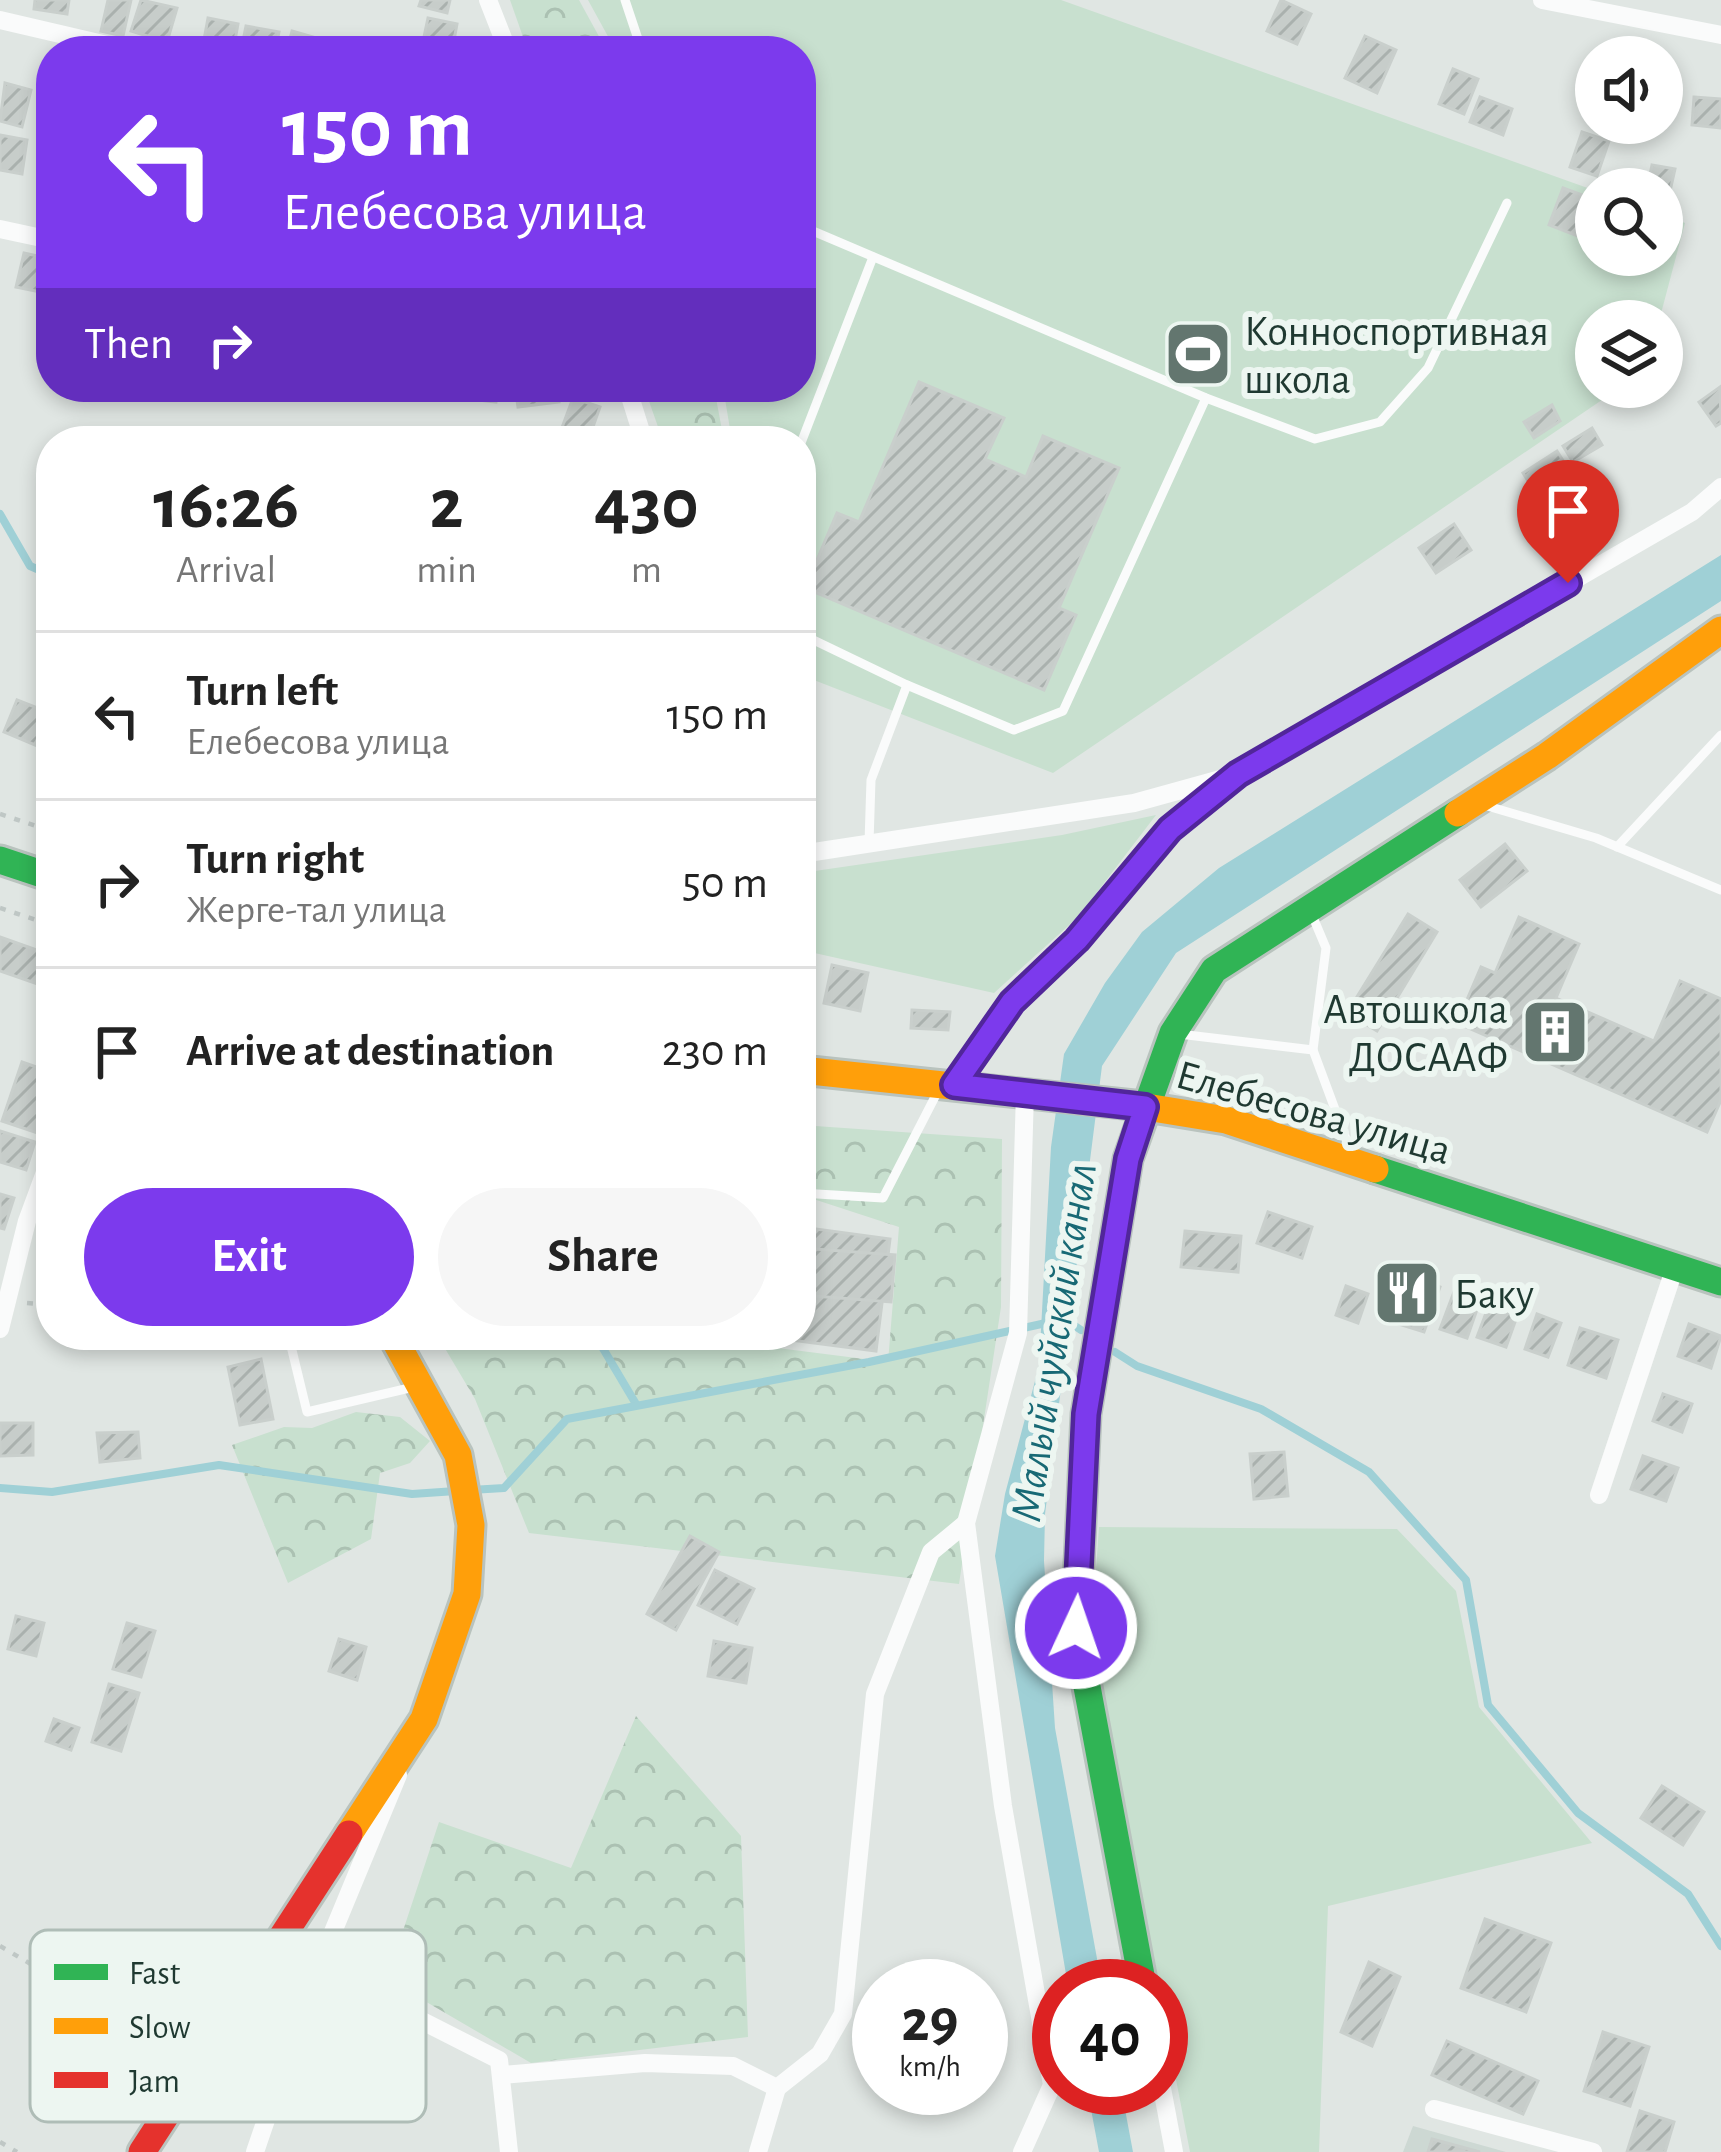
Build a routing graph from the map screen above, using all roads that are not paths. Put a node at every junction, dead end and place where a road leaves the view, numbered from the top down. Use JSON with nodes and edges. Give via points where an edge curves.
{"nodes":[{"id":1,"x":488,"y":0,"type":"edge"},
{"id":2,"x":625,"y":0,"type":"edge"},
{"id":3,"x":1542,"y":0,"type":"edge"},
{"id":4,"x":0,"y":20,"type":"edge"},
{"id":5,"x":1721,"y":35,"type":"edge"},
{"id":6,"x":69,"y":36,"type":"edge"},
{"id":7,"x":502,"y":36,"type":"edge"},
{"id":8,"x":637,"y":36,"type":"edge"},
{"id":9,"x":1507,"y":203,"type":"dead end"},
{"id":10,"x":0,"y":229,"type":"edge"},
{"id":11,"x":816,"y":232,"type":"edge"},
{"id":12,"x":36,"y":237,"type":"edge"},
{"id":13,"x":873,"y":256,"type":"junction"},
{"id":14,"x":1206,"y":398,"type":"junction"},
{"id":15,"x":808,"y":426,"type":"edge"},
{"id":16,"x":1721,"y":487,"type":"edge"},
{"id":17,"x":1721,"y":630,"type":"edge"},
{"id":18,"x":816,"y":641,"type":"edge"},
{"id":19,"x":907,"y":685,"type":"junction"},
{"id":20,"x":1721,"y":735,"type":"edge"},
{"id":21,"x":1238,"y":774,"type":"junction"},
{"id":22,"x":1474,"y":802,"type":"junction"},
{"id":23,"x":869,"y":843,"type":"junction"},
{"id":24,"x":1617,"y":847,"type":"junction"},
{"id":25,"x":816,"y":852,"type":"edge"},
{"id":26,"x":0,"y":860,"type":"edge"},
{"id":27,"x":36,"y":873,"type":"edge"},
{"id":28,"x":1721,"y":890,"type":"edge"},
{"id":29,"x":1310,"y":909,"type":"junction"},
{"id":30,"x":1173,"y":1034,"type":"junction"},
{"id":31,"x":1313,"y":1050,"type":"junction"},
{"id":32,"x":816,"y":1072,"type":"edge"},
{"id":33,"x":948,"y":1085,"type":"junction"},
{"id":34,"x":1031,"y":1093,"type":"junction"},
{"id":35,"x":1139,"y":1106,"type":"junction"},
{"id":36,"x":1355,"y":1163,"type":"junction"},
{"id":37,"x":816,"y":1194,"type":"edge"},
{"id":38,"x":36,"y":1197,"type":"edge"},
{"id":39,"x":1675,"y":1268,"type":"junction"},
{"id":40,"x":1721,"y":1282,"type":"edge"},
{"id":41,"x":1,"y":1329,"type":"edge"},
{"id":42,"x":292,"y":1350,"type":"edge"},
{"id":43,"x":401,"y":1350,"type":"edge"},
{"id":44,"x":421,"y":1386,"type":"junction"},
{"id":45,"x":1599,"y":1495,"type":"dead end"},
{"id":46,"x":966,"y":1522,"type":"junction"},
{"id":47,"x":424,"y":1719,"type":"junction"},
{"id":48,"x":286,"y":1930,"type":"edge"},
{"id":49,"x":335,"y":1930,"type":"edge"},
{"id":50,"x":1138,"y":1959,"type":"edge"},
{"id":51,"x":426,"y":2023,"type":"edge"},
{"id":52,"x":501,"y":2074,"type":"junction"},
{"id":53,"x":777,"y":2088,"type":"junction"},
{"id":54,"x":1434,"y":2109,"type":"dead end"},
{"id":55,"x":1167,"y":2115,"type":"edge"},
{"id":56,"x":161,"y":2122,"type":"edge"},
{"id":57,"x":265,"y":2122,"type":"edge"},
{"id":58,"x":142,"y":2152,"type":"edge"},
{"id":59,"x":255,"y":2152,"type":"edge"},
{"id":60,"x":508,"y":2152,"type":"edge"},
{"id":61,"x":758,"y":2152,"type":"edge"},
{"id":62,"x":1022,"y":2152,"type":"edge"},
{"id":63,"x":1174,"y":2152,"type":"edge"},
{"id":64,"x":1593,"y":2152,"type":"edge"}],
"edges":[{"from":1,"to":7,"type":"street"},
{"from":2,"to":8,"type":"lane"},
{"from":3,"to":5,"type":"street"},
{"from":4,"to":6,"type":"street"},
{"from":9,"to":14,"type":"lane","via":[[1428,368],[1380,422],[1316,439]]},
{"from":10,"to":12,"type":"street"},
{"from":11,"to":13,"type":"lane"},
{"from":13,"to":14,"type":"lane"},
{"from":13,"to":15,"type":"lane"},
{"from":14,"to":19,"type":"lane","via":[[1064,711],[1014,730]]},
{"from":16,"to":21,"type":"street","via":[[1692,512]]},
{"from":17,"to":22,"type":"street"},
{"from":18,"to":19,"type":"lane"},
{"from":19,"to":23,"type":"lane","via":[[872,780]]},
{"from":20,"to":24,"type":"lane"},
{"from":21,"to":23,"type":"street","via":[[1134,803]]},
{"from":21,"to":33,"type":"street","via":[[1170,829],[1077,940],[1012,1002]]},
{"from":22,"to":24,"type":"lane"},
{"from":22,"to":29,"type":"street"},
{"from":23,"to":25,"type":"street"},
{"from":24,"to":28,"type":"lane"},
{"from":26,"to":27,"type":"street"},
{"from":29,"to":30,"type":"street","via":[[1214,970]]},
{"from":29,"to":31,"type":"lane","via":[[1326,948]]},
{"from":30,"to":31,"type":"lane"},
{"from":30,"to":35,"type":"street"},
{"from":31,"to":36,"type":"lane"},
{"from":32,"to":33,"type":"street","name":"Елебесова улица"},
{"from":33,"to":34,"type":"street","name":"Елебесова улица"},
{"from":33,"to":37,"type":"lane","via":[[883,1198]]},
{"from":34,"to":35,"type":"street","name":"Елебесова улица"},
{"from":34,"to":46,"type":"street","via":[[1022,1112],[1018,1333]]},
{"from":35,"to":36,"type":"street","name":"Елебесова улица","via":[[1226,1120]]},
{"from":35,"to":50,"type":"street","via":[[1086,1414],[1076,1628]]},
{"from":36,"to":39,"type":"street","name":"Елебесова улица"},
{"from":38,"to":41,"type":"street"},
{"from":39,"to":40,"type":"street","name":"Елебесова улица"},
{"from":39,"to":45,"type":"street"},
{"from":42,"to":44,"type":"lane","via":[[308,1412]]},
{"from":43,"to":44,"type":"street"},
{"from":44,"to":47,"type":"street","via":[[458,1456],[471,1525],[466,1594]]},
{"from":46,"to":53,"type":"street","via":[[932,1552],[874,1694],[843,2014],[820,2054]]},
{"from":46,"to":62,"type":"street","via":[[1052,2085]]},
{"from":47,"to":48,"type":"street"},
{"from":47,"to":49,"type":"street"},
{"from":51,"to":52,"type":"street","via":[[499,2060]]},
{"from":52,"to":53,"type":"street","via":[[645,2063],[734,2066]]},
{"from":52,"to":60,"type":"street"},
{"from":53,"to":61,"type":"street"},
{"from":54,"to":64,"type":"street"},
{"from":55,"to":63,"type":"street"},
{"from":56,"to":58,"type":"street"},
{"from":57,"to":59,"type":"street"}]}
